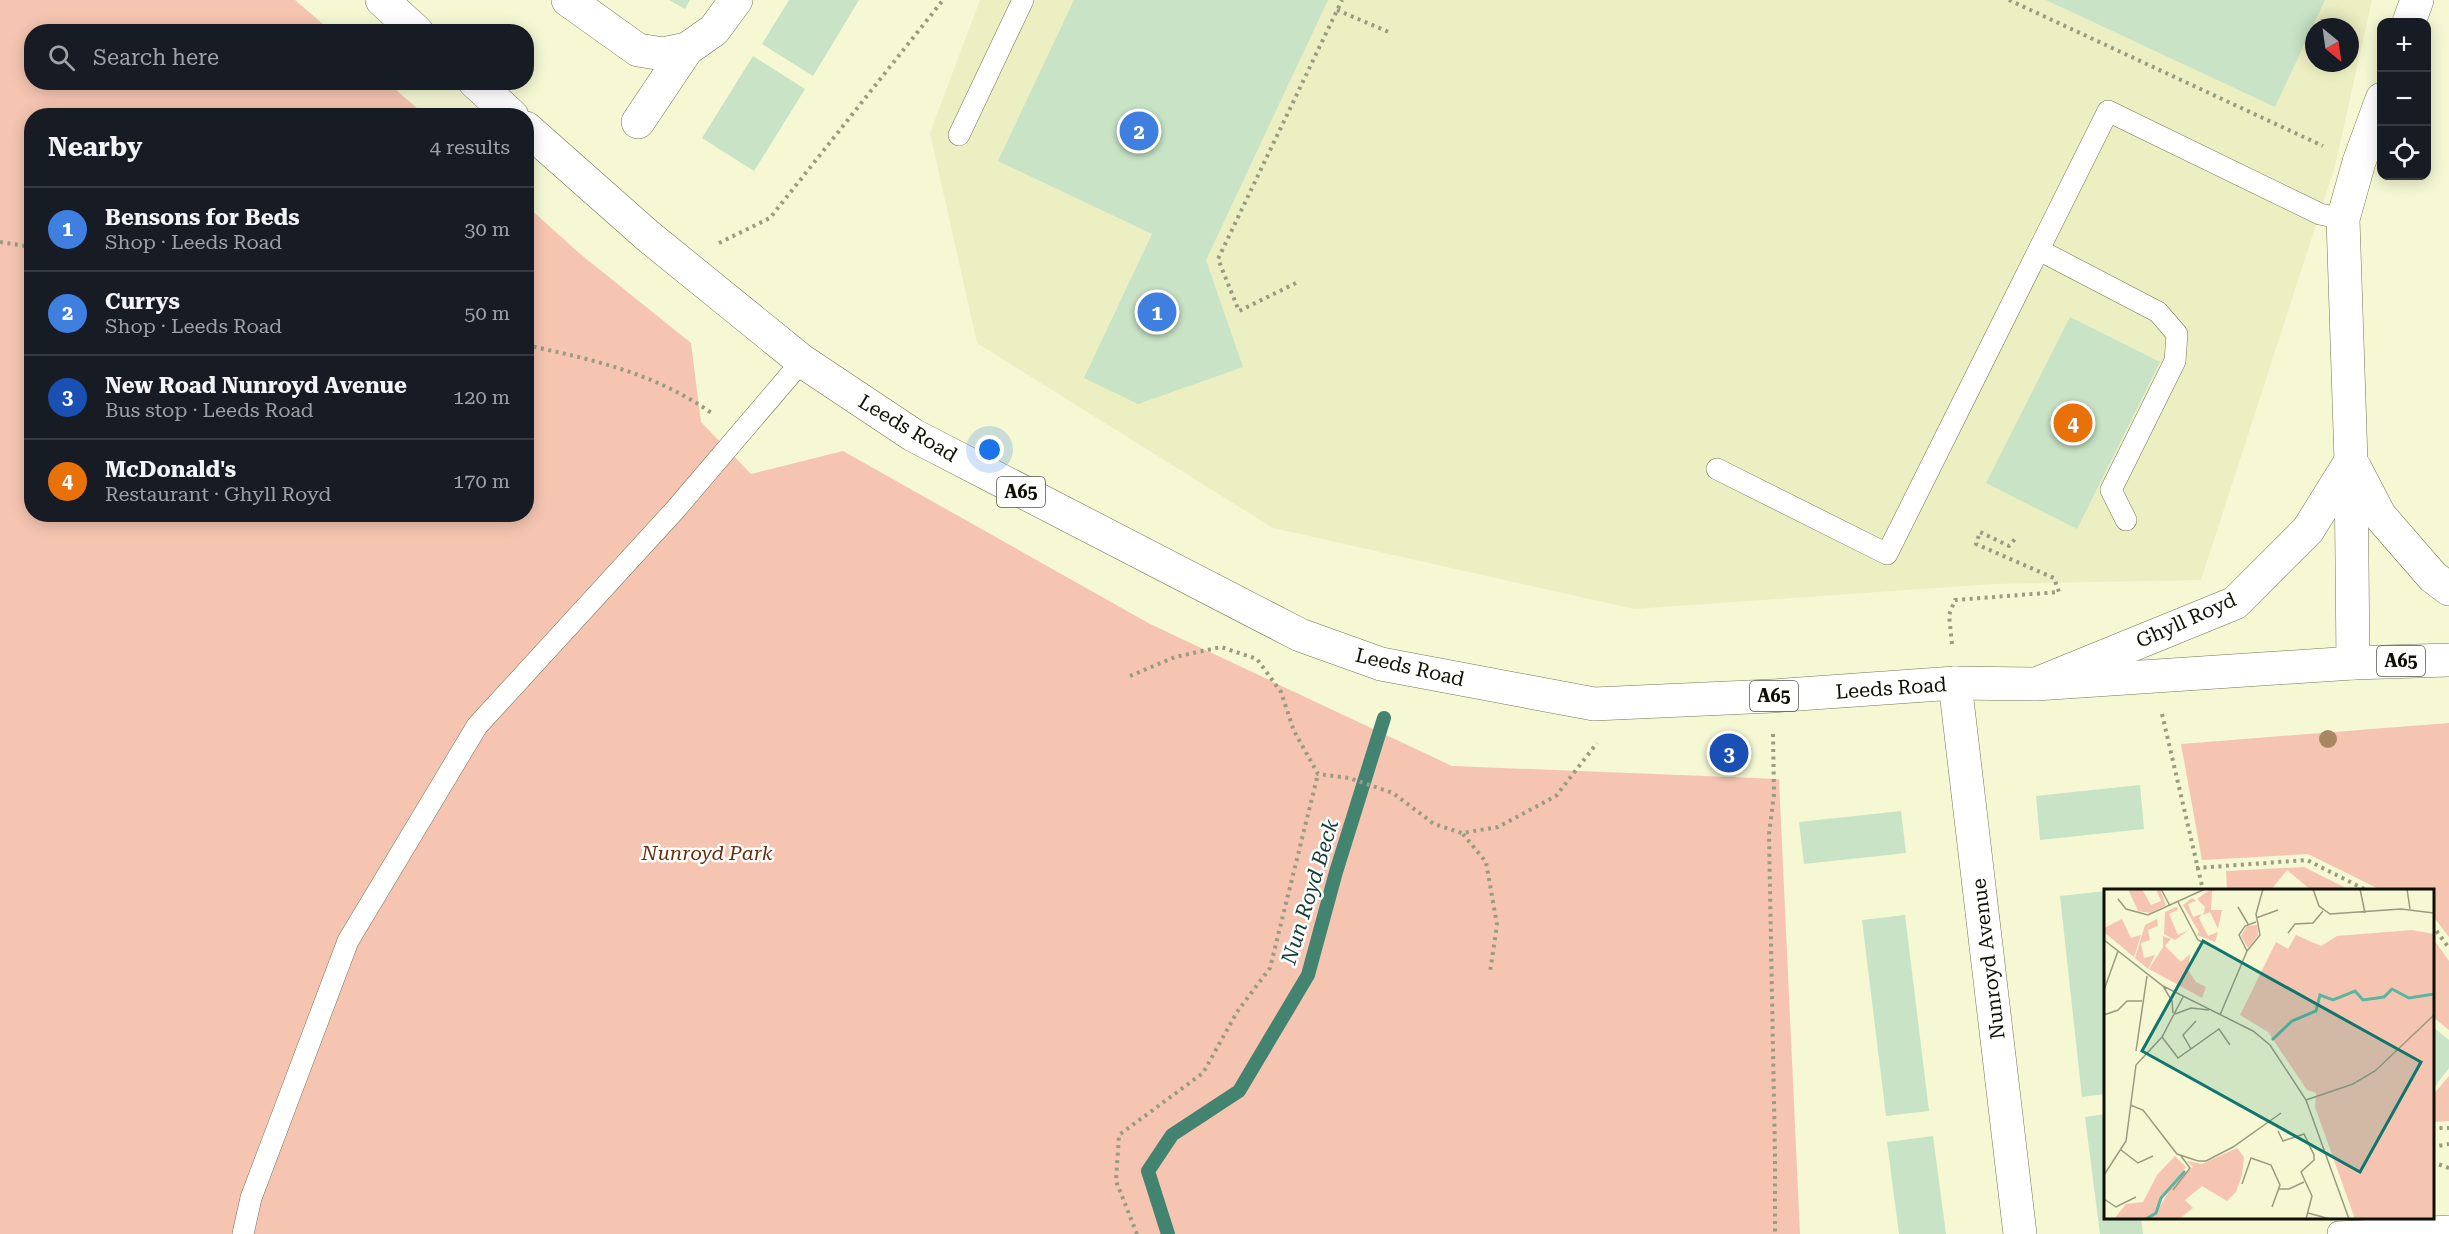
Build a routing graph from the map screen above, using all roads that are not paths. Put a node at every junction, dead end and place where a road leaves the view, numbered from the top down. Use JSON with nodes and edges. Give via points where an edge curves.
{"nodes":[{"id":1,"x":382,"y":0,"type":"edge"},
{"id":2,"x":568,"y":0,"type":"edge"},
{"id":3,"x":736,"y":0,"type":"edge"},
{"id":4,"x":1023,"y":0,"type":"edge"},
{"id":5,"x":2417,"y":0,"type":"edge"},
{"id":6,"x":2410,"y":18,"type":"edge"},
{"id":7,"x":408,"y":24,"type":"edge"},
{"id":8,"x":687,"y":49,"type":"junction"},
{"id":9,"x":484,"y":90,"type":"edge"},
{"id":10,"x":503,"y":108,"type":"edge"},
{"id":11,"x":2377,"y":113,"type":"edge"},
{"id":12,"x":638,"y":122,"type":"dead end"},
{"id":13,"x":534,"y":135,"type":"edge"},
{"id":14,"x":959,"y":135,"type":"dead end"},
{"id":15,"x":2343,"y":219,"type":"junction"},
{"id":16,"x":2039,"y":250,"type":"junction"},
{"id":17,"x":802,"y":361,"type":"junction"},
{"id":18,"x":2351,"y":461,"type":"junction"},
{"id":19,"x":1717,"y":469,"type":"dead end"},
{"id":20,"x":2126,"y":520,"type":"dead end"},
{"id":21,"x":2449,"y":589,"type":"edge"},
{"id":22,"x":2449,"y":660,"type":"edge"},
{"id":23,"x":2353,"y":663,"type":"junction"},
{"id":24,"x":1955,"y":683,"type":"junction"},
{"id":25,"x":2036,"y":684,"type":"junction"},
{"id":26,"x":2449,"y":1226,"type":"edge"},
{"id":27,"x":2338,"y":1232,"type":"dead end"},
{"id":28,"x":243,"y":1234,"type":"edge"},
{"id":29,"x":2020,"y":1234,"type":"edge"}],
"edges":[{"from":1,"to":7,"type":"main road"},
{"from":2,"to":8,"type":"main road","via":[[638,50],[663,54]]},
{"from":3,"to":8,"type":"main road","via":[[714,30]]},
{"from":4,"to":14,"type":"lane"},
{"from":5,"to":6,"type":"main road"},
{"from":8,"to":12,"type":"main road"},
{"from":9,"to":10,"type":"main road"},
{"from":11,"to":15,"type":"main road"},
{"from":13,"to":17,"type":"main road","name":"Leeds Road","number":"A65"},
{"from":15,"to":16,"type":"lane","via":[[2320,214],[2108,111]]},
{"from":15,"to":18,"type":"main road"},
{"from":16,"to":19,"type":"lane","via":[[1887,554]]},
{"from":16,"to":20,"type":"lane","via":[[2158,312],[2177,334],[2175,361],[2111,490]]},
{"from":17,"to":24,"type":"main road","name":"Leeds Road","number":"A65","via":[[913,435],[1155,562],[1300,635],[1381,664],[1594,704]]},
{"from":17,"to":28,"type":"lane","via":[[675,510],[477,726],[348,940],[251,1198]]},
{"from":18,"to":21,"type":"main road","via":[[2380,516],[2433,577]]},
{"from":18,"to":23,"type":"main road"},
{"from":18,"to":25,"type":"main road","name":"Ghyll Royd","via":[[2307,530],[2235,603]]},
{"from":22,"to":23,"type":"main road","name":"Leeds Road","number":"A65"},
{"from":23,"to":25,"type":"main road","name":"Leeds Road","number":"A65"},
{"from":24,"to":25,"type":"main road","name":"Leeds Road","number":"A65"},
{"from":24,"to":29,"type":"main road","name":"Nunroyd Avenue"},
{"from":26,"to":27,"type":"lane"}]}
